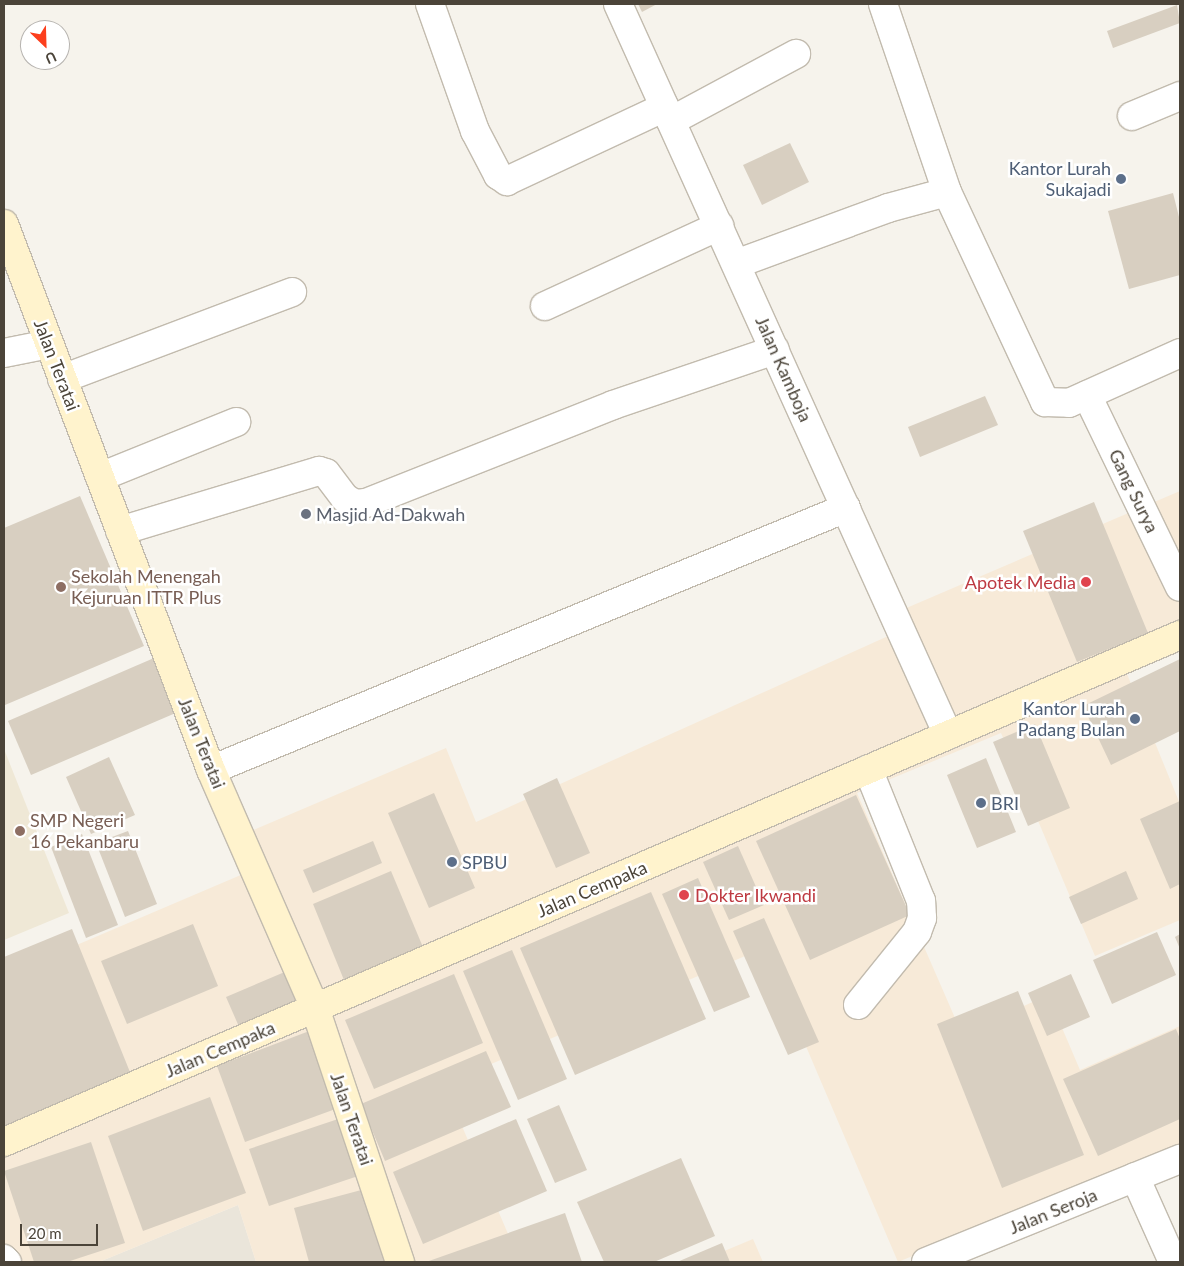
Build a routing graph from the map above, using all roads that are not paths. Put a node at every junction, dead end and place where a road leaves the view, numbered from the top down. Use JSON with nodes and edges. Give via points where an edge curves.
{"nodes":[{"id":1,"x":430,"y":4,"type":"edge"},
{"id":2,"x":618,"y":4,"type":"edge"},
{"id":3,"x":883,"y":4,"type":"edge"},
{"id":4,"x":796,"y":54,"type":"dead end"},
{"id":5,"x":1180,"y":96,"type":"edge"},
{"id":6,"x":668,"y":114,"type":"junction"},
{"id":7,"x":1132,"y":116,"type":"dead end"},
{"id":8,"x":947,"y":192,"type":"junction"},
{"id":9,"x":4,"y":224,"type":"edge"},
{"id":10,"x":719,"y":226,"type":"junction"},
{"id":11,"x":736,"y":264,"type":"junction"},
{"id":12,"x":292,"y":292,"type":"dead end"},
{"id":13,"x":545,"y":306,"type":"dead end"},
{"id":14,"x":49,"y":344,"type":"junction"},
{"id":15,"x":776,"y":350,"type":"junction"},
{"id":16,"x":4,"y":353,"type":"edge"},
{"id":17,"x":1180,"y":353,"type":"edge"},
{"id":18,"x":62,"y":379,"type":"junction"},
{"id":19,"x":1087,"y":395,"type":"junction"},
{"id":20,"x":236,"y":422,"type":"dead end"},
{"id":21,"x":100,"y":477,"type":"junction"},
{"id":22,"x":846,"y":508,"type":"junction"},
{"id":23,"x":120,"y":532,"type":"junction"},
{"id":24,"x":1180,"y":587,"type":"edge"},
{"id":25,"x":1180,"y":635,"type":"edge"},
{"id":26,"x":948,"y":735,"type":"junction"},
{"id":27,"x":868,"y":769,"type":"junction"},
{"id":28,"x":211,"y":770,"type":"junction"},
{"id":29,"x":858,"y":1005,"type":"dead end"},
{"id":30,"x":315,"y":1008,"type":"junction"},
{"id":31,"x":4,"y":1142,"type":"edge"},
{"id":32,"x":1180,"y":1159,"type":"edge"},
{"id":33,"x":1135,"y":1177,"type":"junction"},
{"id":34,"x":4,"y":1259,"type":"edge"},
{"id":35,"x":7,"y":1262,"type":"edge"},
{"id":36,"x":400,"y":1262,"type":"edge"},
{"id":37,"x":930,"y":1262,"type":"edge"},
{"id":38,"x":1173,"y":1262,"type":"edge"}],
"edges":[{"from":1,"to":6,"type":"street","via":[[475,131],[498,175],[507,181]]},
{"from":2,"to":6,"type":"street","name":"Jalan Kamboja"},
{"from":3,"to":8,"type":"street"},
{"from":4,"to":6,"type":"street"},
{"from":5,"to":7,"type":"street"},
{"from":6,"to":10,"type":"street","name":"Jalan Kamboja"},
{"from":8,"to":11,"type":"street","via":[[888,208]]},
{"from":8,"to":19,"type":"street","via":[[1045,402],[1058,405]]},
{"from":9,"to":14,"type":"street","name":"Jalan Teratai"},
{"from":10,"to":11,"type":"street","name":"Jalan Kamboja"},
{"from":10,"to":13,"type":"street"},
{"from":11,"to":15,"type":"street","name":"Jalan Kamboja"},
{"from":12,"to":18,"type":"street"},
{"from":14,"to":16,"type":"street"},
{"from":14,"to":18,"type":"street","name":"Jalan Teratai"},
{"from":15,"to":22,"type":"street","name":"Jalan Kamboja"},
{"from":15,"to":23,"type":"street","via":[[614,405],[366,503],[355,504],[345,498],[326,473],[319,471]]},
{"from":17,"to":19,"type":"street"},
{"from":18,"to":21,"type":"street","name":"Jalan Teratai"},
{"from":19,"to":24,"type":"street","name":"Gang Surya"},
{"from":20,"to":21,"type":"street"},
{"from":21,"to":23,"type":"street","name":"Jalan Teratai"},
{"from":22,"to":26,"type":"street","name":"Jalan Kamboja"},
{"from":22,"to":28,"type":"street"},
{"from":23,"to":28,"type":"street","name":"Jalan Teratai"},
{"from":25,"to":26,"type":"street","name":"Jalan Cempaka"},
{"from":26,"to":27,"type":"street","name":"Jalan Cempaka"},
{"from":27,"to":29,"type":"street","via":[[920,901],[922,918],[918,932]]},
{"from":27,"to":30,"type":"street","name":"Jalan Cempaka"},
{"from":28,"to":30,"type":"street","name":"Jalan Teratai"},
{"from":30,"to":31,"type":"street","name":"Jalan Cempaka"},
{"from":30,"to":36,"type":"street","name":"Jalan Teratai"},
{"from":32,"to":33,"type":"street","name":"Jalan Seroja"},
{"from":33,"to":37,"type":"street","name":"Jalan Seroja"},
{"from":33,"to":38,"type":"street"},
{"from":34,"to":35,"type":"street"}]}
